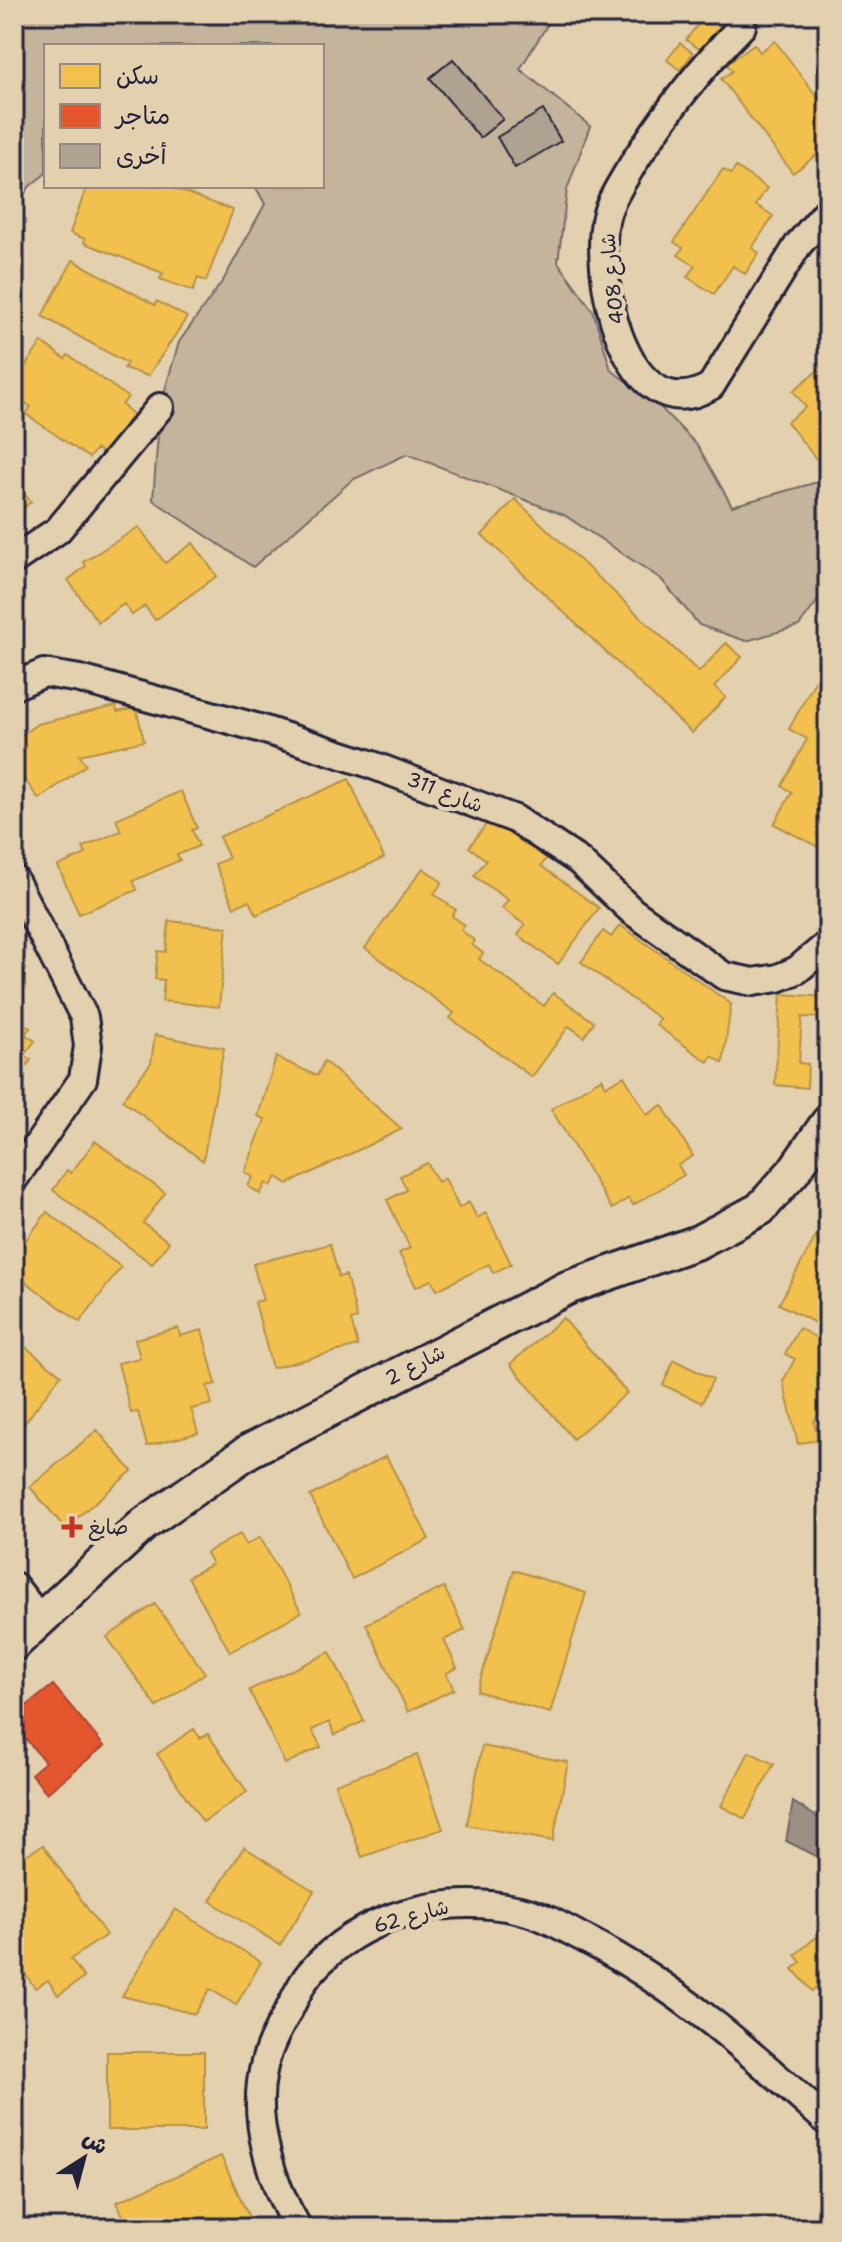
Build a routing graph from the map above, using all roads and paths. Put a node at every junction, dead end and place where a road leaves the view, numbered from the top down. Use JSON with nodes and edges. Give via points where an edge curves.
{"nodes":[{"id":1,"x":742,"y":26,"type":"dead end"},
{"id":2,"x":828,"y":210,"type":"edge"},
{"id":3,"x":160,"y":407,"type":"dead end"},
{"id":4,"x":14,"y":560,"type":"edge"},
{"id":5,"x":17,"y":678,"type":"edge"},
{"id":6,"x":14,"y":879,"type":"edge"},
{"id":7,"x":828,"y":944,"type":"edge"},
{"id":8,"x":828,"y":1122,"type":"edge"},
{"id":9,"x":14,"y":1179,"type":"edge"},
{"id":10,"x":14,"y":1586,"type":"edge"},
{"id":11,"x":40,"y":1619,"type":"junction"},
{"id":12,"x":14,"y":1644,"type":"edge"},
{"id":13,"x":828,"y":2122,"type":"edge"},
{"id":14,"x":298,"y":2228,"type":"edge"}],
"edges":[{"from":1,"to":2,"type":"street","name":"شارع 408","via":[[663,115],[607,213],[604,240],[612,313],[620,339],[649,386],[678,398],[711,386],[798,245]]},
{"from":3,"to":4,"type":"street","via":[[58,530]]},
{"from":5,"to":7,"type":"street","name":"شارع 311","via":[[61,674],[259,728],[515,819],[579,861],[632,911],[724,976],[753,982],[778,978],[797,970]]},
{"from":6,"to":9,"type":"street","via":[[84,1017],[88,1046],[83,1079]]},
{"from":8,"to":11,"type":"street","name":"شارع 2","via":[[775,1194],[741,1221],[698,1242],[567,1288],[249,1451],[144,1524]]},
{"from":10,"to":11,"type":"street"},
{"from":11,"to":12,"type":"street","name":"شارع 2"},
{"from":13,"to":14,"type":"street","name":"شارع 62","via":[[729,2033],[660,1981],[524,1911],[453,1903],[371,1925],[337,1946],[308,1975],[273,2039],[262,2072],[261,2107],[271,2166]]}]}
